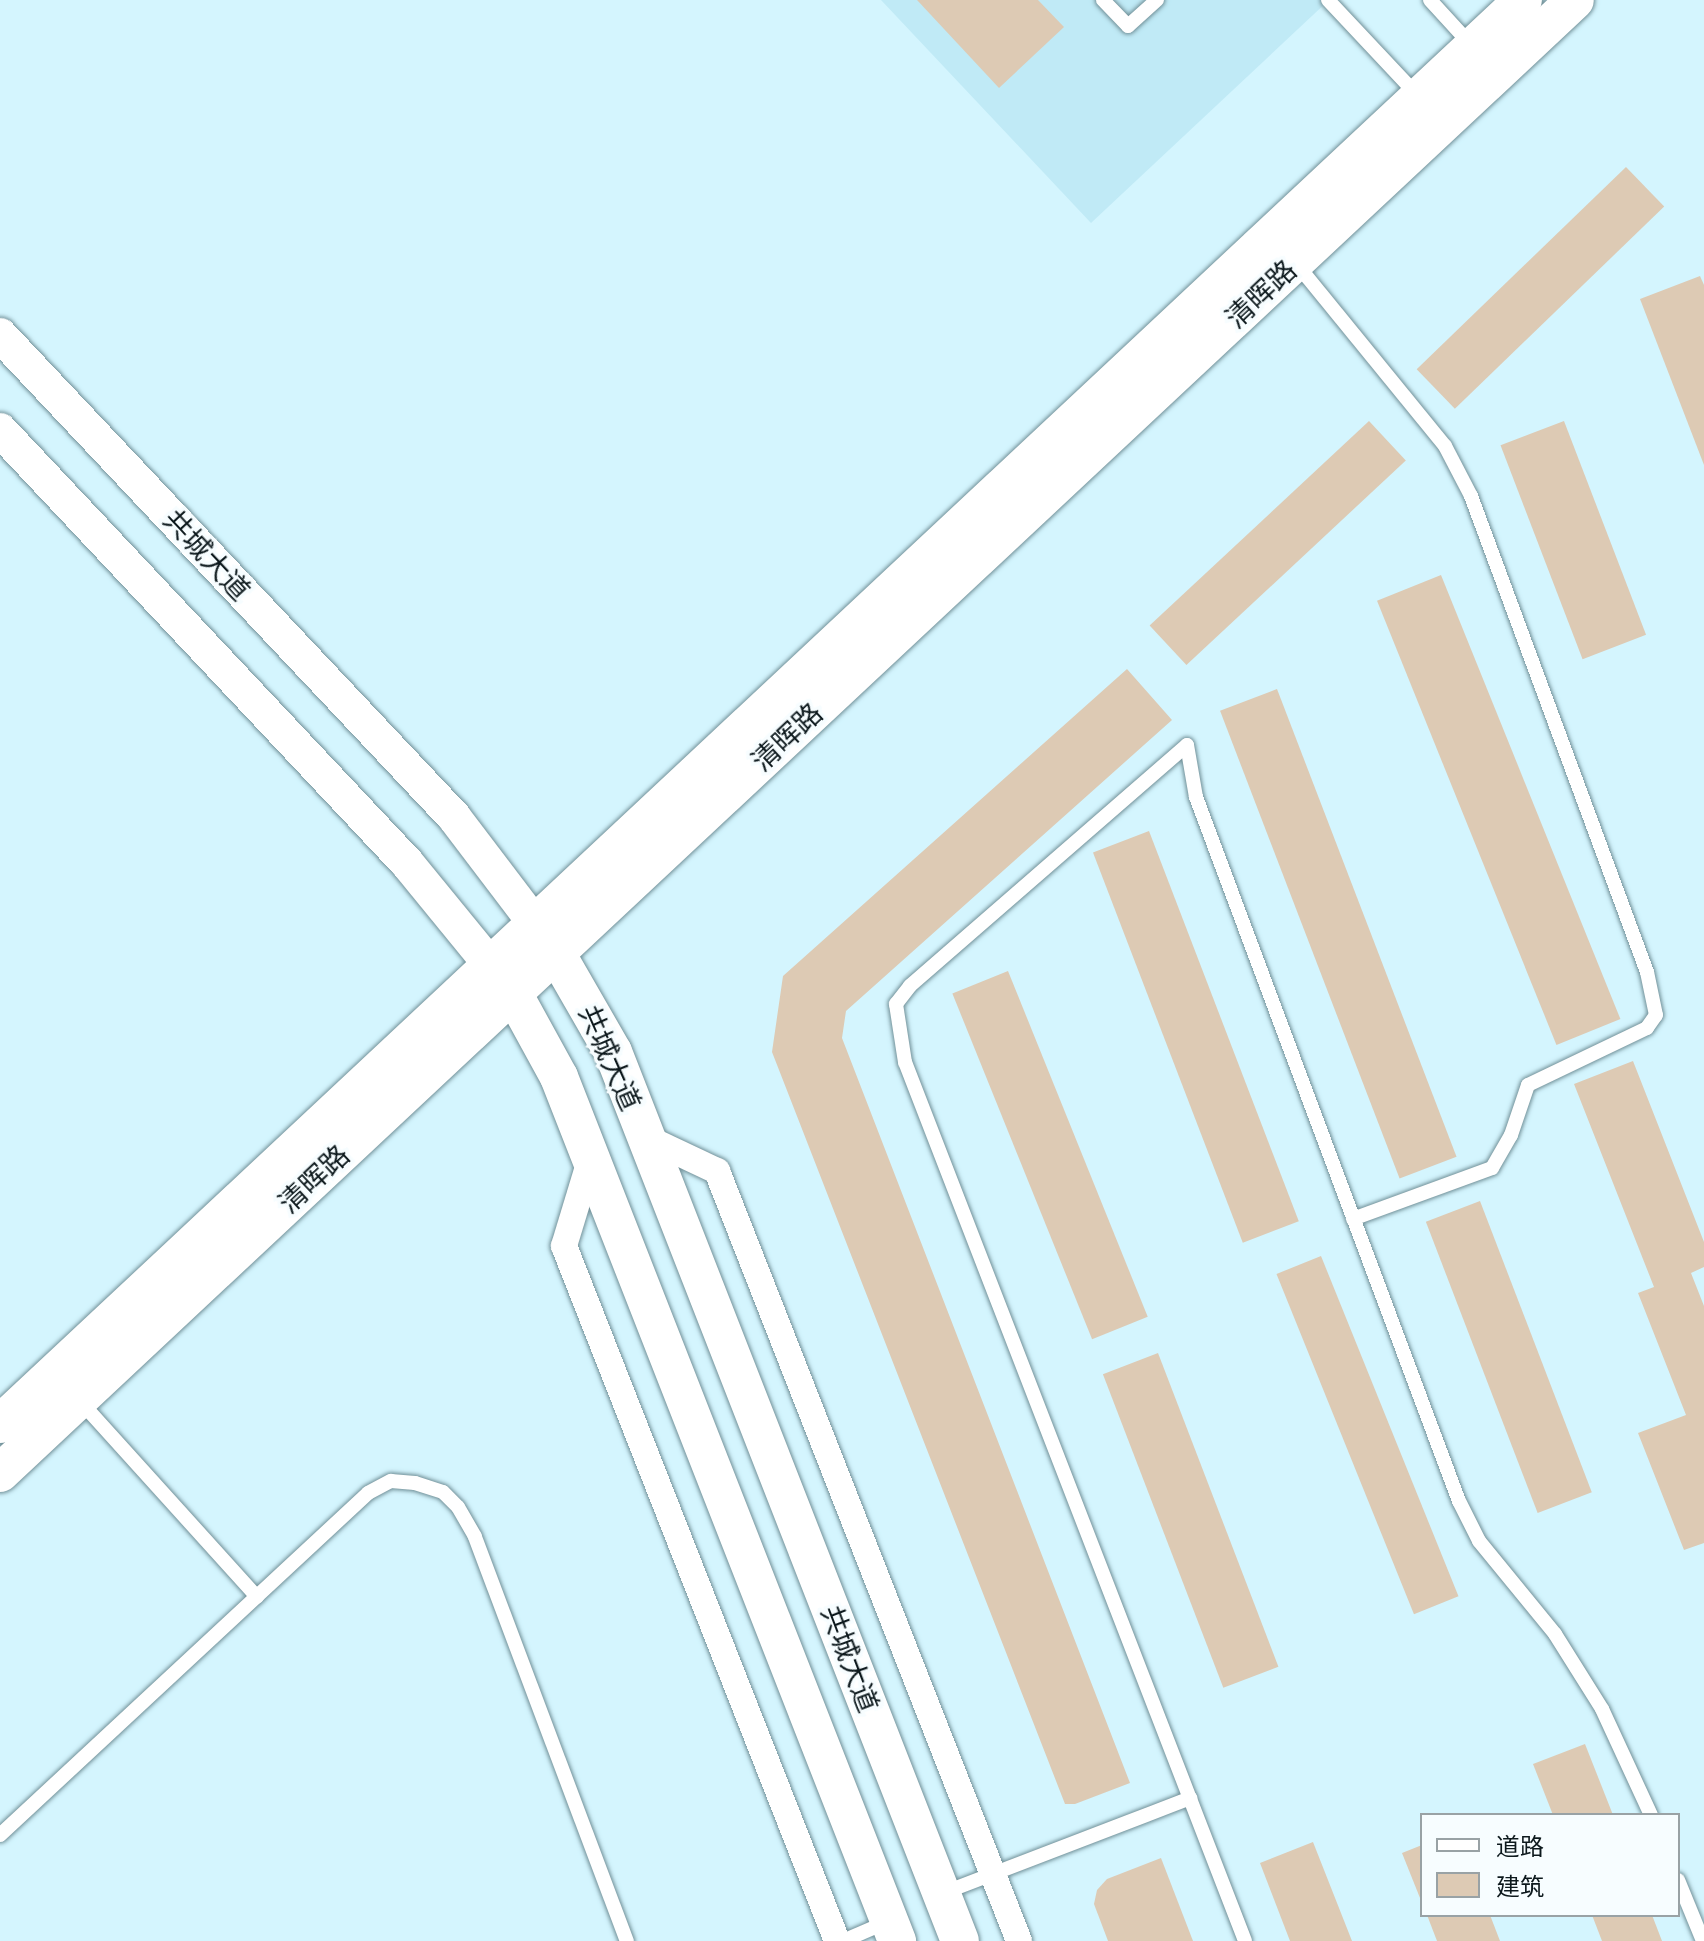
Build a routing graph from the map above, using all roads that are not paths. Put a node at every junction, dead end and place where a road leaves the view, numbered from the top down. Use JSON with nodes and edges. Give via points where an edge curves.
{"nodes":[{"id":1,"x":1103,"y":0,"type":"edge"},
{"id":2,"x":1157,"y":0,"type":"edge"},
{"id":3,"x":1328,"y":0,"type":"edge"},
{"id":4,"x":1430,"y":0,"type":"edge"},
{"id":5,"x":1523,"y":0,"type":"edge"},
{"id":6,"x":1575,"y":0,"type":"edge"},
{"id":7,"x":1473,"y":47,"type":"junction"},
{"id":8,"x":1419,"y":98,"type":"junction"},
{"id":9,"x":1295,"y":262,"type":"junction"},
{"id":10,"x":0,"y":335,"type":"edge"},
{"id":11,"x":0,"y":430,"type":"edge"},
{"id":12,"x":546,"y":938,"type":"junction"},
{"id":13,"x":503,"y":979,"type":"junction"},
{"id":14,"x":645,"y":1137,"type":"junction"},
{"id":15,"x":591,"y":1157,"type":"junction"},
{"id":16,"x":1353,"y":1219,"type":"junction"},
{"id":17,"x":79,"y":1400,"type":"junction"},
{"id":18,"x":0,"y":1424,"type":"edge"},
{"id":19,"x":0,"y":1473,"type":"edge"},
{"id":20,"x":257,"y":1597,"type":"junction"},
{"id":21,"x":1190,"y":1798,"type":"junction"},
{"id":22,"x":1650,"y":1813,"type":"edge"},
{"id":23,"x":0,"y":1835,"type":"edge"},
{"id":24,"x":993,"y":1873,"type":"junction"},
{"id":25,"x":1680,"y":1885,"type":"edge"},
{"id":26,"x":941,"y":1893,"type":"junction"},
{"id":27,"x":893,"y":1931,"type":"edge"},
{"id":28,"x":627,"y":1941,"type":"edge"},
{"id":29,"x":837,"y":1941,"type":"edge"},
{"id":30,"x":843,"y":1941,"type":"edge"},
{"id":31,"x":960,"y":1941,"type":"edge"},
{"id":32,"x":1019,"y":1941,"type":"edge"},
{"id":33,"x":1245,"y":1941,"type":"edge"},
{"id":34,"x":1703,"y":1941,"type":"edge"}],
"edges":[{"from":1,"to":2,"type":"lane","via":[[1128,26]]},
{"from":3,"to":8,"type":"lane"},
{"from":4,"to":7,"type":"lane"},
{"from":5,"to":7,"type":"main road","name":"清晖路"},
{"from":6,"to":9,"type":"main road","name":"清晖路"},
{"from":7,"to":8,"type":"main road","name":"清晖路"},
{"from":8,"to":12,"type":"main road","name":"清晖路"},
{"from":9,"to":12,"type":"main road","name":"清晖路"},
{"from":9,"to":16,"type":"lane","via":[[1445,446],[1471,496],[1647,972],[1656,1015],[1647,1028],[1528,1085],[1511,1135],[1492,1168]]},
{"from":10,"to":12,"type":"street","name":"共城大道","via":[[454,817]]},
{"from":11,"to":13,"type":"street","name":"共城大道","via":[[407,863]]},
{"from":12,"to":13,"type":"main road","name":"清晖路"},
{"from":12,"to":14,"type":"main road","name":"共城大道","via":[[613,1052]]},
{"from":13,"to":15,"type":"main road","name":"共城大道","via":[[559,1077]]},
{"from":13,"to":17,"type":"main road","name":"清晖路"},
{"from":13,"to":18,"type":"main road","name":"清晖路"},
{"from":14,"to":24,"type":"street","via":[[717,1171]]},
{"from":14,"to":26,"type":"main road","name":"共城大道"},
{"from":15,"to":27,"type":"main road","name":"共城大道"},
{"from":15,"to":29,"type":"street","via":[[564,1246]]},
{"from":16,"to":21,"type":"lane","via":[[1196,797],[1187,745],[910,986],[896,1004],[905,1062]]},
{"from":16,"to":22,"type":"lane","via":[[1459,1501],[1479,1541],[1555,1634],[1602,1709]]},
{"from":17,"to":19,"type":"main road","name":"清晖路"},
{"from":17,"to":20,"type":"lane"},
{"from":20,"to":23,"type":"lane"},
{"from":20,"to":28,"type":"lane","via":[[368,1493],[391,1481],[443,1492],[475,1537]]},
{"from":21,"to":24,"type":"lane"},
{"from":21,"to":33,"type":"lane"},
{"from":24,"to":26,"type":"lane"},
{"from":24,"to":32,"type":"street"},
{"from":25,"to":34,"type":"lane"},
{"from":26,"to":31,"type":"main road","name":"共城大道"},
{"from":27,"to":30,"type":"lane"}]}
